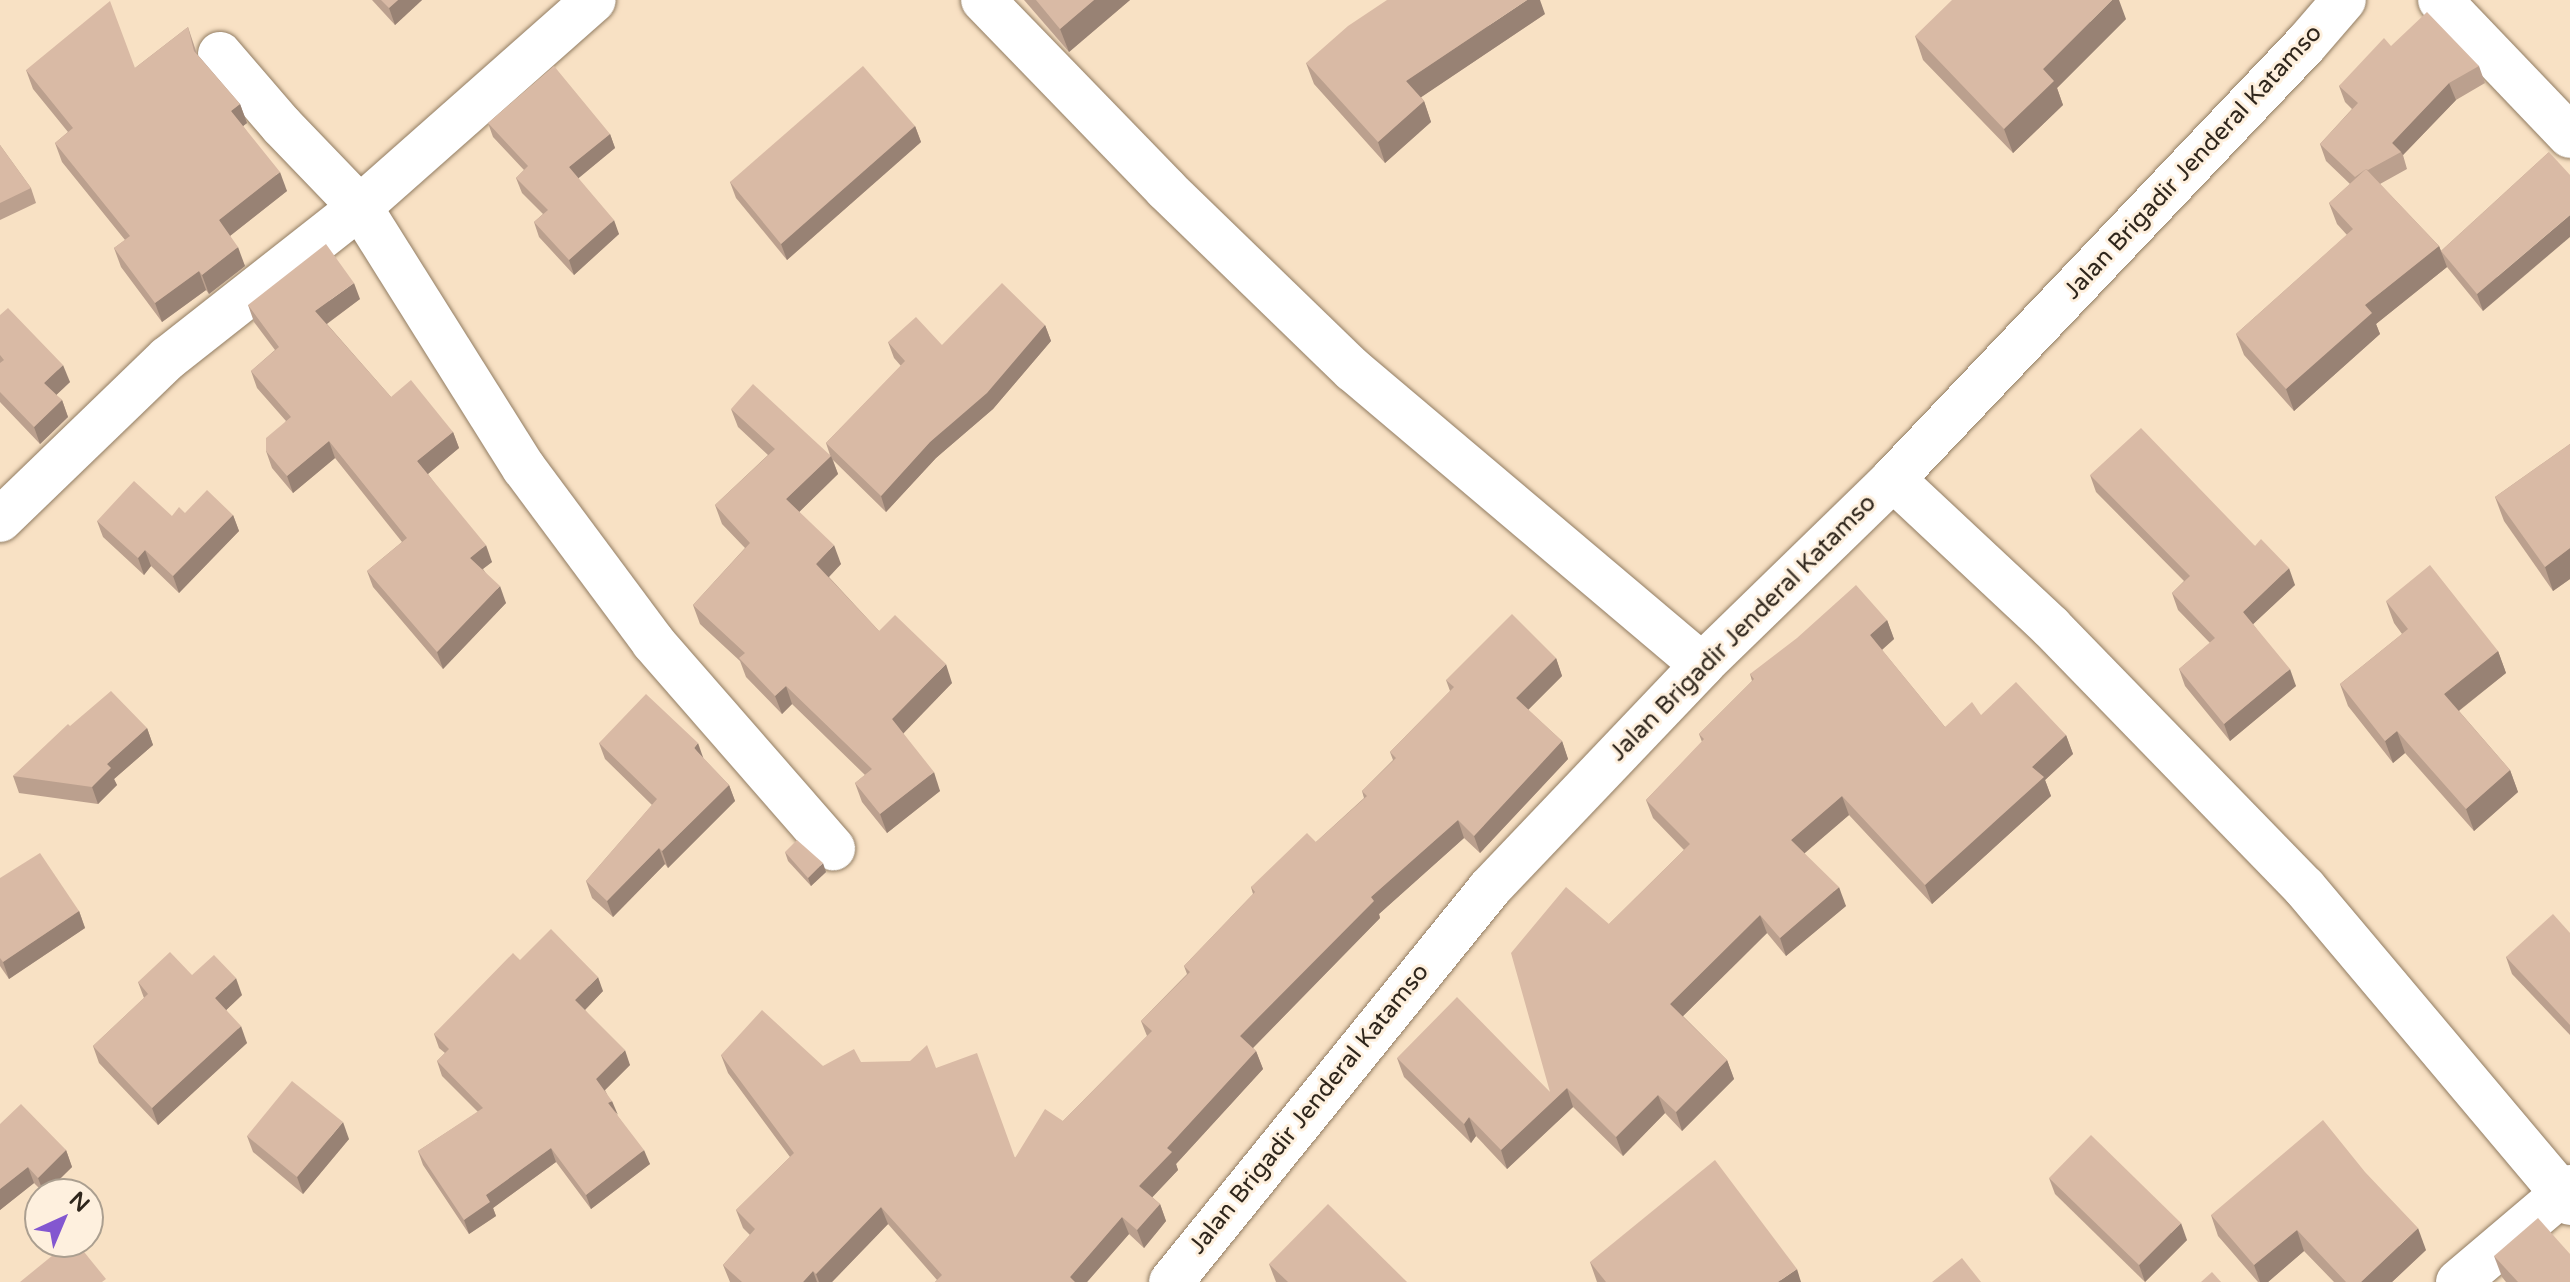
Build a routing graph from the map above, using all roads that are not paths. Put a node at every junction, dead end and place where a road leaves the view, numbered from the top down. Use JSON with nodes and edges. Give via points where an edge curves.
{"nodes":[{"id":1,"x":594,"y":0,"type":"edge"},
{"id":2,"x":983,"y":0,"type":"edge"},
{"id":3,"x":2344,"y":0,"type":"edge"},
{"id":4,"x":2440,"y":0,"type":"edge"},
{"id":5,"x":220,"y":54,"type":"dead end"},
{"id":6,"x":2570,"y":136,"type":"edge"},
{"id":7,"x":360,"y":207,"type":"junction"},
{"id":8,"x":1893,"y":479,"type":"junction"},
{"id":9,"x":0,"y":520,"type":"edge"},
{"id":10,"x":1702,"y":665,"type":"junction"},
{"id":11,"x":833,"y":848,"type":"dead end"},
{"id":12,"x":2568,"y":1195,"type":"edge"},
{"id":13,"x":1171,"y":1282,"type":"edge"},
{"id":14,"x":2458,"y":1282,"type":"edge"}],
"edges":[{"from":1,"to":7,"type":"street"},
{"from":2,"to":10,"type":"street","via":[[1166,189],[1353,370]]},
{"from":3,"to":8,"type":"street","name":"Jalan Brigadir Jenderal Katamso"},
{"from":4,"to":6,"type":"street"},
{"from":5,"to":7,"type":"street"},
{"from":7,"to":9,"type":"street","via":[[168,358]]},
{"from":7,"to":11,"type":"street","via":[[524,468],[653,642]]},
{"from":8,"to":10,"type":"street","name":"Jalan Brigadir Jenderal Katamso"},
{"from":8,"to":12,"type":"street","via":[[2051,627],[2304,887]]},
{"from":10,"to":13,"type":"street","name":"Jalan Brigadir Jenderal Katamso","via":[[1490,888]]},
{"from":12,"to":14,"type":"street"}]}
